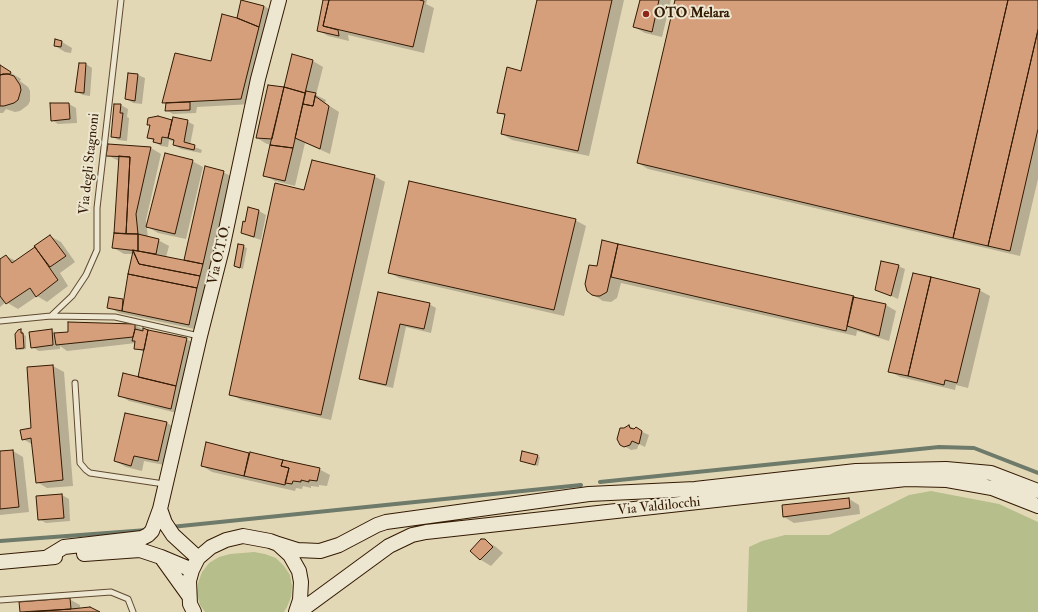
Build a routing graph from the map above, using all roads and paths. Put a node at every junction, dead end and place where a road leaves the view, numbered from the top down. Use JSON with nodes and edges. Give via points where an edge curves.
{"nodes":[{"id":1,"x":121,"y":0,"type":"edge"},
{"id":2,"x":280,"y":0,"type":"edge"},
{"id":3,"x":51,"y":316,"type":"junction"},
{"id":4,"x":0,"y":321,"type":"edge"},
{"id":5,"x":200,"y":336,"type":"junction"},
{"id":6,"x":75,"y":383,"type":"dead end"},
{"id":7,"x":165,"y":485,"type":"junction"},
{"id":8,"x":1038,"y":491,"type":"edge"},
{"id":9,"x":1038,"y":506,"type":"edge"},
{"id":10,"x":160,"y":509,"type":"junction"},
{"id":11,"x":278,"y":544,"type":"junction"},
{"id":12,"x":161,"y":557,"type":"junction"},
{"id":13,"x":46,"y":558,"type":"junction"},
{"id":14,"x":0,"y":562,"type":"edge"},
{"id":15,"x":195,"y":564,"type":"junction"},
{"id":16,"x":0,"y":600,"type":"edge"},
{"id":17,"x":190,"y":606,"type":"edge"},
{"id":18,"x":133,"y":612,"type":"edge"},
{"id":19,"x":296,"y":612,"type":"edge"},
{"id":20,"x":299,"y":612,"type":"edge"}],
"edges":[{"from":1,"to":3,"type":"lane","name":"Via degli Stagnoni","via":[[97,208],[97,250],[86,275],[72,296]]},
{"from":2,"to":5,"type":"street","name":"Via O.T.O.","via":[[258,79],[222,249]]},
{"from":3,"to":4,"type":"lane"},
{"from":3,"to":5,"type":"lane","via":[[115,317]]},
{"from":5,"to":7,"type":"street","name":"Via O.T.O."},
{"from":6,"to":7,"type":"lane","via":[[80,463],[86,470],[90,473]]},
{"from":7,"to":10,"type":"street","name":"Via O.T.O."},
{"from":8,"to":11,"type":"street","name":"Via Valdilocchi","via":[[991,473],[946,469],[856,471],[695,489],[592,494],[386,522],[339,545],[320,551],[297,550]]},
{"from":9,"to":20,"type":"street","name":"Via Valdilocchi","via":[[992,488],[947,480],[906,479],[426,532],[412,535],[389,546]]},
{"from":10,"to":13,"type":"street","name":"Via O.T.O.","via":[[152,531],[142,538],[64,547]]},
{"from":10,"to":15,"type":"street","via":[[173,535]]},
{"from":11,"to":15,"type":"street","name":"Via Valdilocchi","via":[[243,536],[226,540],[210,547]]},
{"from":11,"to":19,"type":"street","via":[[290,555],[299,571],[301,591]]},
{"from":12,"to":13,"type":"street","via":[[140,550]]},
{"from":12,"to":15,"type":"street"},
{"from":12,"to":17,"type":"street"},
{"from":13,"to":14,"type":"street"},
{"from":15,"to":17,"type":"street","via":[[189,581]]},
{"from":16,"to":18,"type":"lane","via":[[110,592],[128,599]]}]}
